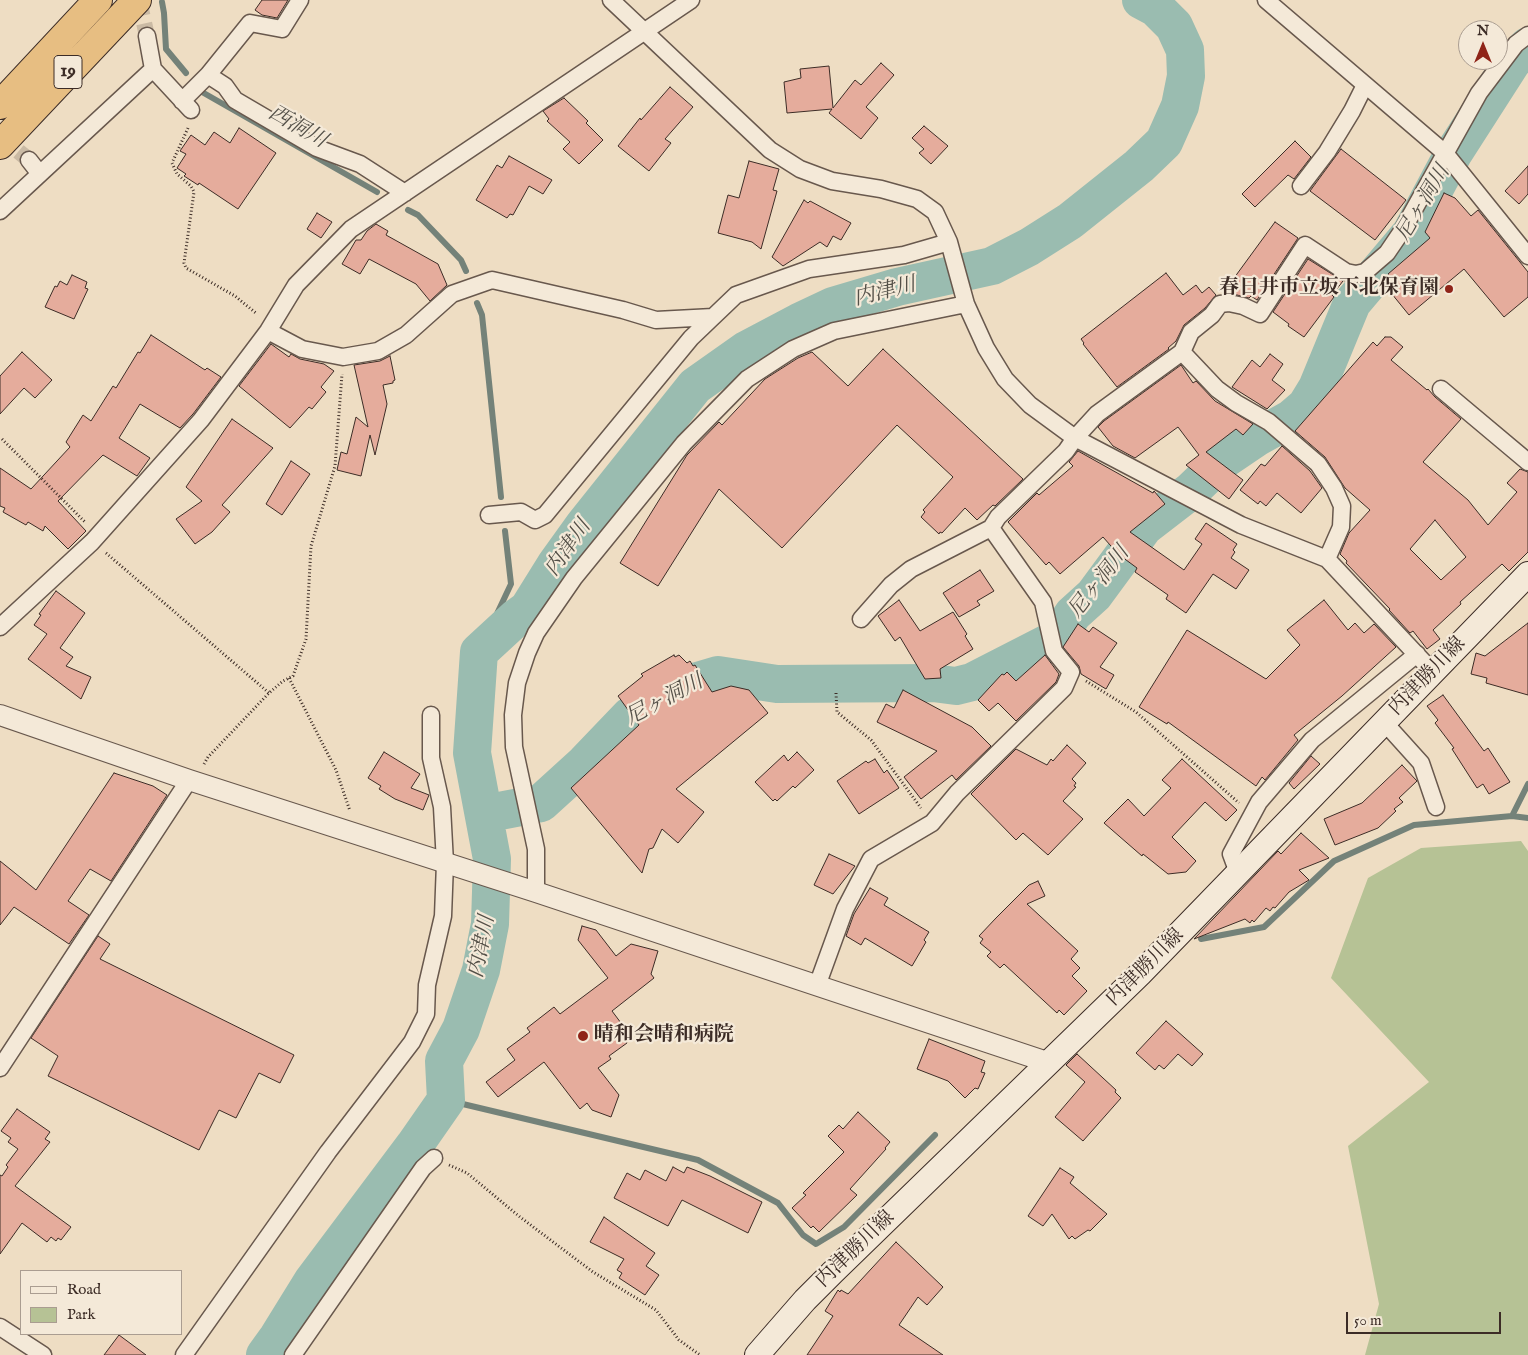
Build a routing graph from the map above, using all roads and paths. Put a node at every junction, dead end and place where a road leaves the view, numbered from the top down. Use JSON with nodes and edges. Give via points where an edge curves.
{"nodes":[{"id":1,"x":98,"y":0,"type":"edge"},
{"id":2,"x":137,"y":0,"type":"edge"},
{"id":3,"x":300,"y":0,"type":"edge"},
{"id":4,"x":611,"y":0,"type":"edge"},
{"id":5,"x":691,"y":0,"type":"edge"},
{"id":6,"x":1266,"y":0,"type":"edge"},
{"id":7,"x":644,"y":32,"type":"junction"},
{"id":8,"x":1528,"y":34,"type":"edge"},
{"id":9,"x":147,"y":36,"type":"tunnel mouth"},
{"id":10,"x":153,"y":70,"type":"junction"},
{"id":11,"x":208,"y":75,"type":"junction"},
{"id":12,"x":1365,"y":85,"type":"junction"},
{"id":13,"x":0,"y":105,"type":"edge"},
{"id":14,"x":187,"y":105,"type":"junction"},
{"id":15,"x":0,"y":145,"type":"edge"},
{"id":16,"x":1445,"y":153,"type":"junction"},
{"id":17,"x":29,"y":160,"type":"tunnel mouth"},
{"id":18,"x":40,"y":174,"type":"junction"},
{"id":19,"x":1301,"y":186,"type":"dead end"},
{"id":20,"x":405,"y":193,"type":"junction"},
{"id":21,"x":0,"y":211,"type":"edge"},
{"id":22,"x":949,"y":242,"type":"junction"},
{"id":23,"x":1528,"y":256,"type":"edge"},
{"id":24,"x":966,"y":304,"type":"junction"},
{"id":25,"x":713,"y":317,"type":"junction"},
{"id":26,"x":269,"y":329,"type":"junction"},
{"id":27,"x":1182,"y":352,"type":"junction"},
{"id":28,"x":343,"y":357,"type":"junction"},
{"id":29,"x":1441,"y":389,"type":"dead end"},
{"id":30,"x":1075,"y":438,"type":"junction"},
{"id":31,"x":2,"y":440,"type":"dead end"},
{"id":32,"x":1528,"y":462,"type":"edge"},
{"id":33,"x":489,"y":515,"type":"dead end"},
{"id":34,"x":991,"y":528,"type":"junction"},
{"id":35,"x":95,"y":538,"type":"junction"},
{"id":36,"x":1327,"y":559,"type":"junction"},
{"id":37,"x":1528,"y":574,"type":"edge"},
{"id":38,"x":861,"y":619,"type":"dead end"},
{"id":39,"x":0,"y":627,"type":"edge"},
{"id":40,"x":1417,"y":654,"type":"junction"},
{"id":41,"x":1070,"y":672,"type":"junction"},
{"id":42,"x":1433,"y":672,"type":"junction"},
{"id":43,"x":289,"y":678,"type":"junction"},
{"id":44,"x":270,"y":693,"type":"junction"},
{"id":45,"x":836,"y":693,"type":"dead end"},
{"id":46,"x":0,"y":715,"type":"edge"},
{"id":47,"x":431,"y":715,"type":"dead end"},
{"id":48,"x":1384,"y":722,"type":"junction"},
{"id":49,"x":192,"y":781,"type":"junction"},
{"id":50,"x":1436,"y":807,"type":"dead end"},
{"id":51,"x":1252,"y":815,"type":"junction"},
{"id":52,"x":932,"y":823,"type":"junction"},
{"id":53,"x":348,"y":832,"type":"junction"},
{"id":54,"x":445,"y":863,"type":"junction"},
{"id":55,"x":1238,"y":873,"type":"junction"},
{"id":56,"x":536,"y":892,"type":"junction"},
{"id":57,"x":817,"y":986,"type":"junction"},
{"id":58,"x":1050,"y":1063,"type":"junction"},
{"id":59,"x":0,"y":1068,"type":"edge"},
{"id":60,"x":434,"y":1158,"type":"joint"},
{"id":61,"x":0,"y":1327,"type":"edge"},
{"id":62,"x":43,"y":1355,"type":"edge"},
{"id":63,"x":184,"y":1355,"type":"edge"},
{"id":64,"x":293,"y":1355,"type":"edge"},
{"id":65,"x":700,"y":1355,"type":"edge"},
{"id":66,"x":757,"y":1355,"type":"edge"}],
"edges":[{"from":1,"to":13,"type":"highway","number":"19"},
{"from":2,"to":15,"type":"highway","number":"19"},
{"from":3,"to":11,"type":"street","via":[[282,28],[250,23]]},
{"from":4,"to":7,"type":"street"},
{"from":5,"to":7,"type":"street"},
{"from":6,"to":12,"type":"street"},
{"from":7,"to":20,"type":"street"},
{"from":7,"to":22,"type":"street","via":[[770,150],[800,169],[824,178],[917,200],[936,212]]},
{"from":8,"to":16,"type":"street","via":[[1516,44],[1479,93]]},
{"from":9,"to":10,"type":"street"},
{"from":10,"to":14,"type":"street"},
{"from":10,"to":18,"type":"street"},
{"from":11,"to":14,"type":"street"},
{"from":11,"to":20,"type":"street","via":[[225,86],[235,100],[317,148],[360,164]]},
{"from":12,"to":16,"type":"street"},
{"from":12,"to":19,"type":"street","via":[[1327,152]]},
{"from":14,"to":26,"type":"path","via":[[195,116],[172,163],[177,174],[194,192],[184,263],[186,268],[235,296]]},
{"from":16,"to":23,"type":"street"},
{"from":16,"to":27,"type":"street","via":[[1402,231],[1387,253],[1365,272],[1346,272],[1305,245],[1260,314],[1243,306],[1220,304],[1191,332]]},
{"from":17,"to":18,"type":"street"},
{"from":18,"to":21,"type":"street"},
{"from":20,"to":26,"type":"street","via":[[351,229],[296,285]]},
{"from":22,"to":24,"type":"street"},
{"from":22,"to":25,"type":"street","via":[[904,255],[809,268],[736,295]]},
{"from":24,"to":30,"type":"street","via":[[1004,379],[1030,405]]},
{"from":24,"to":56,"type":"street","via":[[834,331],[793,349],[748,379],[684,442],[574,578],[526,653],[517,683],[513,715],[514,747],[536,849]]},
{"from":25,"to":28,"type":"street","via":[[656,320],[492,280],[452,294],[406,335],[378,351]]},
{"from":25,"to":33,"type":"street","via":[[691,338],[545,515],[535,520],[522,512]]},
{"from":26,"to":28,"type":"street","via":[[302,349]]},
{"from":26,"to":35,"type":"street","via":[[201,420]]},
{"from":27,"to":30,"type":"street","via":[[1097,414]]},
{"from":27,"to":36,"type":"street","via":[[1217,389],[1269,422],[1318,464],[1342,506],[1340,528]]},
{"from":28,"to":43,"type":"path","via":[[335,466],[311,546],[306,639],[293,676]]},
{"from":29,"to":32,"type":"street"},
{"from":30,"to":34,"type":"street","via":[[1066,452],[998,517]]},
{"from":30,"to":36,"type":"street","via":[[1241,525]]},
{"from":31,"to":35,"type":"path"},
{"from":34,"to":38,"type":"street","via":[[911,569],[891,585]]},
{"from":34,"to":41,"type":"street","via":[[1043,602],[1054,651]]},
{"from":35,"to":39,"type":"street"},
{"from":35,"to":44,"type":"path"},
{"from":36,"to":40,"type":"street"},
{"from":37,"to":42,"type":"main road","name":"内津勝川線"},
{"from":40,"to":42,"type":"street"},
{"from":40,"to":51,"type":"street","via":[[1312,740],[1259,802]]},
{"from":41,"to":51,"type":"path","via":[[1136,712]]},
{"from":41,"to":52,"type":"street","via":[[1064,688]]},
{"from":42,"to":48,"type":"main road","name":"内津勝川線"},
{"from":43,"to":44,"type":"path"},
{"from":43,"to":53,"type":"path","via":[[336,770],[352,818]]},
{"from":44,"to":49,"type":"path","via":[[208,757]]},
{"from":45,"to":52,"type":"path","via":[[836,712],[871,740]]},
{"from":46,"to":49,"type":"street"},
{"from":47,"to":54,"type":"street","via":[[431,758],[442,807]]},
{"from":48,"to":50,"type":"street","via":[[1421,763]]},
{"from":48,"to":55,"type":"main road","name":"内津勝川線"},
{"from":49,"to":53,"type":"street"},
{"from":49,"to":59,"type":"street"},
{"from":51,"to":55,"type":"street","via":[[1231,854]]},
{"from":52,"to":57,"type":"street","via":[[871,859],[845,909]]},
{"from":53,"to":54,"type":"street"},
{"from":54,"to":56,"type":"street"},
{"from":54,"to":63,"type":"street","via":[[443,916],[427,985],[426,1014],[412,1042],[328,1152]]},
{"from":55,"to":58,"type":"main road","name":"内津勝川線"},
{"from":56,"to":57,"type":"street"},
{"from":57,"to":58,"type":"street"},
{"from":58,"to":66,"type":"main road","name":"内津勝川線","via":[[833,1272]]},
{"from":60,"to":64,"type":"street","via":[[423,1168]]},
{"from":60,"to":65,"type":"path","via":[[467,1173],[593,1272],[656,1310],[679,1340]]},
{"from":61,"to":62,"type":"street"}]}
